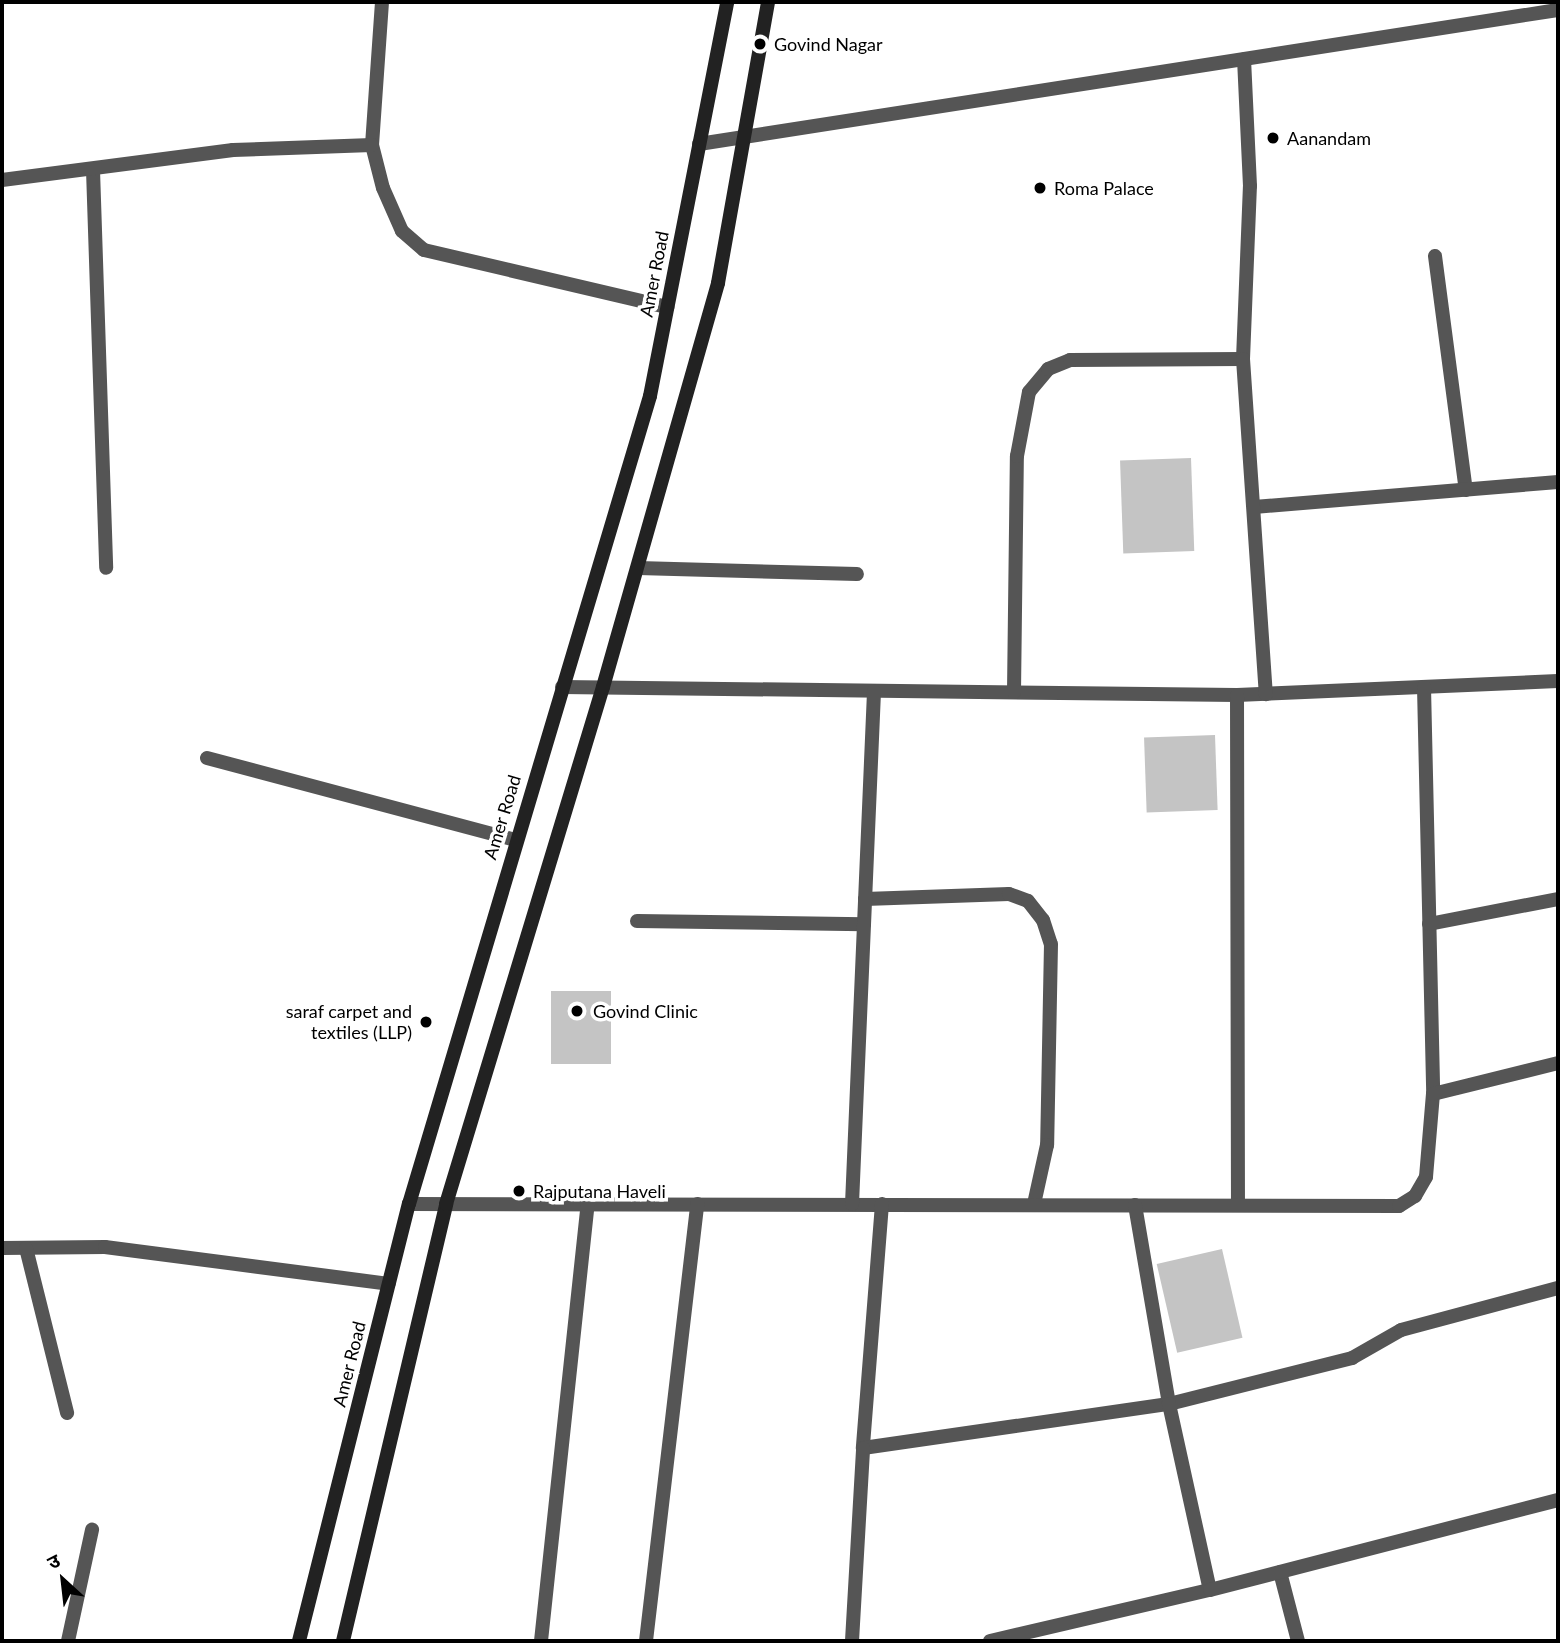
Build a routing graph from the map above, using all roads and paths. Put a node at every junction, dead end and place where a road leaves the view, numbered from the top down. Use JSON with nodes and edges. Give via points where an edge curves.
{"nodes":[{"id":1,"x":382,"y":2,"type":"edge"},
{"id":2,"x":727,"y":2,"type":"edge"},
{"id":3,"x":768,"y":2,"type":"edge"},
{"id":4,"x":1558,"y":10,"type":"edge"},
{"id":5,"x":1244,"y":59,"type":"junction"},
{"id":6,"x":742,"y":137,"type":"junction"},
{"id":7,"x":699,"y":144,"type":"junction"},
{"id":8,"x":372,"y":145,"type":"junction"},
{"id":9,"x":93,"y":170,"type":"junction"},
{"id":10,"x":2,"y":180,"type":"edge"},
{"id":11,"x":1435,"y":256,"type":"dead end"},
{"id":12,"x":667,"y":307,"type":"junction"},
{"id":13,"x":1243,"y":359,"type":"junction"},
{"id":14,"x":1558,"y":482,"type":"edge"},
{"id":15,"x":1466,"y":490,"type":"junction"},
{"id":16,"x":1254,"y":507,"type":"junction"},
{"id":17,"x":106,"y":568,"type":"dead end"},
{"id":18,"x":638,"y":568,"type":"junction"},
{"id":19,"x":857,"y":574,"type":"dead end"},
{"id":20,"x":1558,"y":681,"type":"edge"},
{"id":21,"x":562,"y":687,"type":"junction"},
{"id":22,"x":603,"y":687,"type":"junction"},
{"id":23,"x":1424,"y":687,"type":"junction"},
{"id":24,"x":874,"y":691,"type":"junction"},
{"id":25,"x":1014,"y":692,"type":"junction"},
{"id":26,"x":1266,"y":694,"type":"junction"},
{"id":27,"x":1237,"y":695,"type":"junction"},
{"id":28,"x":207,"y":758,"type":"dead end"},
{"id":29,"x":515,"y":840,"type":"junction"},
{"id":30,"x":865,"y":899,"type":"junction"},
{"id":31,"x":1558,"y":899,"type":"edge"},
{"id":32,"x":637,"y":921,"type":"dead end"},
{"id":33,"x":864,"y":924,"type":"junction"},
{"id":34,"x":1429,"y":924,"type":"junction"},
{"id":35,"x":1558,"y":1063,"type":"edge"},
{"id":36,"x":1433,"y":1094,"type":"junction"},
{"id":37,"x":409,"y":1204,"type":"junction"},
{"id":38,"x":446,"y":1204,"type":"junction"},
{"id":39,"x":588,"y":1204,"type":"junction"},
{"id":40,"x":697,"y":1204,"type":"junction"},
{"id":41,"x":852,"y":1204,"type":"junction"},
{"id":42,"x":882,"y":1204,"type":"junction"},
{"id":43,"x":1034,"y":1204,"type":"junction"},
{"id":44,"x":1135,"y":1205,"type":"junction"},
{"id":45,"x":1238,"y":1205,"type":"junction"},
{"id":46,"x":2,"y":1248,"type":"edge"},
{"id":47,"x":26,"y":1248,"type":"junction"},
{"id":48,"x":389,"y":1284,"type":"junction"},
{"id":49,"x":1558,"y":1288,"type":"edge"},
{"id":50,"x":1169,"y":1404,"type":"junction"},
{"id":51,"x":67,"y":1413,"type":"dead end"},
{"id":52,"x":863,"y":1448,"type":"junction"},
{"id":53,"x":1558,"y":1500,"type":"edge"},
{"id":54,"x":92,"y":1530,"type":"dead end"},
{"id":55,"x":1280,"y":1572,"type":"junction"},
{"id":56,"x":1210,"y":1590,"type":"junction"},
{"id":57,"x":68,"y":1641,"type":"edge"},
{"id":58,"x":299,"y":1641,"type":"edge"},
{"id":59,"x":343,"y":1641,"type":"edge"},
{"id":60,"x":541,"y":1641,"type":"edge"},
{"id":61,"x":646,"y":1641,"type":"edge"},
{"id":62,"x":852,"y":1641,"type":"edge"},
{"id":63,"x":990,"y":1641,"type":"edge"},
{"id":64,"x":1298,"y":1641,"type":"edge"}],
"edges":[{"from":1,"to":8,"type":"street"},
{"from":2,"to":7,"type":"main road","name":"Amer Road"},
{"from":3,"to":6,"type":"main road"},
{"from":4,"to":5,"type":"street"},
{"from":5,"to":6,"type":"street"},
{"from":5,"to":13,"type":"street","via":[[1250,186]]},
{"from":6,"to":7,"type":"street"},
{"from":6,"to":18,"type":"main road","via":[[718,283]]},
{"from":7,"to":12,"type":"main road","name":"Amer Road"},
{"from":8,"to":9,"type":"street","via":[[233,150]]},
{"from":8,"to":12,"type":"street","via":[[383,188],[402,231],[424,250]]},
{"from":9,"to":10,"type":"street"},
{"from":9,"to":17,"type":"street"},
{"from":11,"to":15,"type":"street"},
{"from":12,"to":21,"type":"main road","name":"Amer Road","via":[[650,396]]},
{"from":13,"to":16,"type":"street"},
{"from":13,"to":25,"type":"street","via":[[1070,360],[1048,369],[1029,392],[1017,456]]},
{"from":14,"to":15,"type":"street"},
{"from":15,"to":16,"type":"street"},
{"from":16,"to":26,"type":"street"},
{"from":18,"to":19,"type":"street"},
{"from":18,"to":22,"type":"main road"},
{"from":20,"to":23,"type":"street"},
{"from":21,"to":22,"type":"street"},
{"from":21,"to":29,"type":"main road","name":"Amer Road"},
{"from":22,"to":24,"type":"street"},
{"from":22,"to":38,"type":"main road"},
{"from":23,"to":26,"type":"street"},
{"from":23,"to":34,"type":"street"},
{"from":24,"to":25,"type":"street"},
{"from":24,"to":30,"type":"street"},
{"from":25,"to":27,"type":"street"},
{"from":26,"to":27,"type":"street"},
{"from":27,"to":45,"type":"street"},
{"from":28,"to":29,"type":"street"},
{"from":29,"to":37,"type":"main road","name":"Amer Road"},
{"from":30,"to":33,"type":"street"},
{"from":30,"to":43,"type":"street","via":[[1009,894],[1028,901],[1043,920],[1051,944],[1047,1145]]},
{"from":31,"to":34,"type":"street"},
{"from":32,"to":33,"type":"street"},
{"from":33,"to":41,"type":"street"},
{"from":34,"to":36,"type":"street"},
{"from":35,"to":36,"type":"street"},
{"from":36,"to":45,"type":"street","via":[[1426,1177],[1415,1196],[1399,1206]]},
{"from":37,"to":38,"type":"street"},
{"from":37,"to":48,"type":"main road","name":"Amer Road"},
{"from":38,"to":39,"type":"street"},
{"from":38,"to":59,"type":"main road"},
{"from":39,"to":40,"type":"street"},
{"from":39,"to":60,"type":"street"},
{"from":40,"to":41,"type":"street"},
{"from":40,"to":61,"type":"street"},
{"from":41,"to":42,"type":"street"},
{"from":42,"to":43,"type":"street"},
{"from":42,"to":52,"type":"street"},
{"from":43,"to":44,"type":"street"},
{"from":44,"to":45,"type":"street"},
{"from":44,"to":50,"type":"street"},
{"from":46,"to":47,"type":"street"},
{"from":47,"to":48,"type":"street","via":[[105,1247]]},
{"from":47,"to":51,"type":"street"},
{"from":48,"to":58,"type":"main road","name":"Amer Road"},
{"from":49,"to":50,"type":"street","via":[[1401,1330],[1352,1358]]},
{"from":50,"to":52,"type":"street"},
{"from":50,"to":56,"type":"street"},
{"from":52,"to":62,"type":"street"},
{"from":53,"to":55,"type":"street"},
{"from":54,"to":57,"type":"street"},
{"from":55,"to":56,"type":"street"},
{"from":55,"to":64,"type":"street"},
{"from":56,"to":63,"type":"street"}]}
